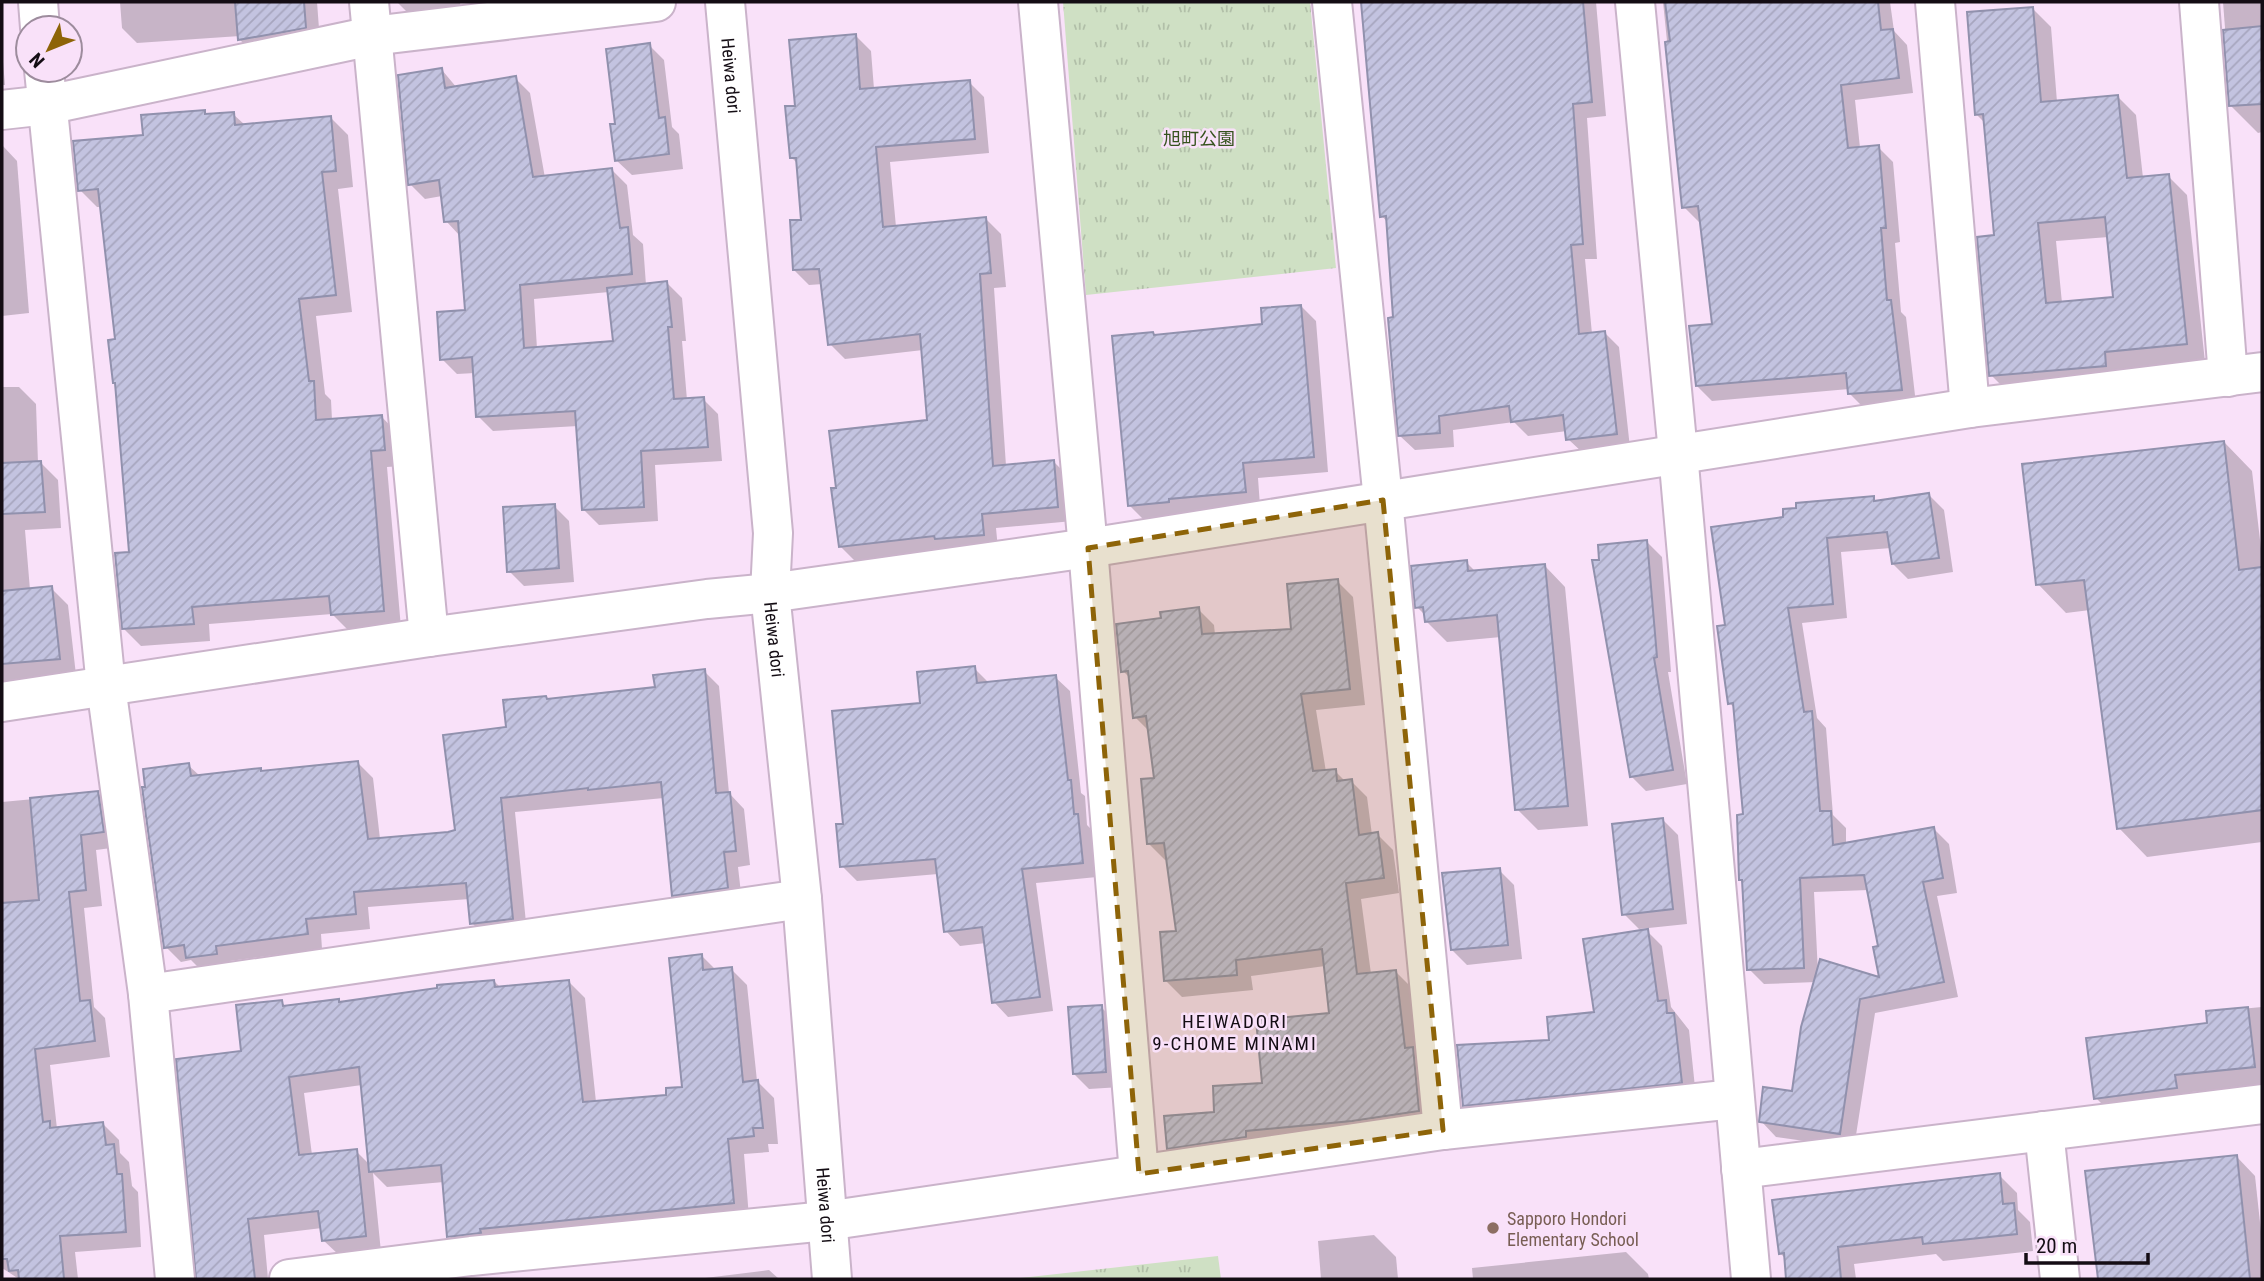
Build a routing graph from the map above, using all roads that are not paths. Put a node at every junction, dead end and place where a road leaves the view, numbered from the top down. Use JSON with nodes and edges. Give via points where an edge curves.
{"nodes":[{"id":1,"x":656,"y":2,"type":"edge"},
{"id":2,"x":725,"y":2,"type":"edge"},
{"id":3,"x":1038,"y":2,"type":"edge"},
{"id":4,"x":1332,"y":2,"type":"edge"},
{"id":5,"x":1636,"y":2,"type":"edge"},
{"id":6,"x":1935,"y":2,"type":"edge"},
{"id":7,"x":2199,"y":2,"type":"edge"},
{"id":8,"x":370,"y":19,"type":"edge"},
{"id":9,"x":46,"y":87,"type":"edge"},
{"id":10,"x":2,"y":110,"type":"edge"},
{"id":11,"x":2245,"y":375,"type":"edge"},
{"id":12,"x":1970,"y":408,"type":"junction"},
{"id":13,"x":1678,"y":453,"type":"junction"},
{"id":14,"x":1383,"y":500,"type":"junction"},
{"id":15,"x":1088,"y":548,"type":"junction"},
{"id":16,"x":770,"y":593,"type":"junction"},
{"id":17,"x":429,"y":637,"type":"junction"},
{"id":18,"x":106,"y":686,"type":"junction"},
{"id":19,"x":2,"y":702,"type":"edge"},
{"id":20,"x":802,"y":899,"type":"junction"},
{"id":21,"x":148,"y":994,"type":"junction"},
{"id":22,"x":1734,"y":1099,"type":"junction"},
{"id":23,"x":2262,"y":1104,"type":"edge"},
{"id":24,"x":1443,"y":1130,"type":"junction"},
{"id":25,"x":2044,"y":1131,"type":"junction"},
{"id":26,"x":1741,"y":1169,"type":"junction"},
{"id":27,"x":1139,"y":1174,"type":"junction"},
{"id":28,"x":826,"y":1220,"type":"junction"},
{"id":29,"x":472,"y":1268,"type":"edge"},
{"id":30,"x":175,"y":1279,"type":"edge"},
{"id":31,"x":289,"y":1279,"type":"edge"},
{"id":32,"x":832,"y":1279,"type":"edge"},
{"id":33,"x":1751,"y":1279,"type":"edge"},
{"id":34,"x":2060,"y":1279,"type":"edge"}],
"edges":[{"from":1,"to":8,"type":"street"},
{"from":2,"to":16,"type":"street","name":"Heiwa dori","via":[[773,533]]},
{"from":3,"to":15,"type":"street"},
{"from":4,"to":14,"type":"street"},
{"from":5,"to":13,"type":"street"},
{"from":6,"to":12,"type":"street"},
{"from":7,"to":11,"type":"street"},
{"from":8,"to":9,"type":"street"},
{"from":8,"to":17,"type":"street"},
{"from":9,"to":10,"type":"street"},
{"from":9,"to":18,"type":"street"},
{"from":11,"to":12,"type":"street"},
{"from":12,"to":13,"type":"street"},
{"from":13,"to":14,"type":"street"},
{"from":13,"to":22,"type":"street"},
{"from":14,"to":15,"type":"street"},
{"from":14,"to":24,"type":"street"},
{"from":15,"to":16,"type":"street"},
{"from":15,"to":27,"type":"street"},
{"from":16,"to":17,"type":"street"},
{"from":16,"to":20,"type":"street","name":"Heiwa dori"},
{"from":17,"to":18,"type":"street"},
{"from":18,"to":19,"type":"street"},
{"from":18,"to":21,"type":"street"},
{"from":20,"to":21,"type":"street"},
{"from":20,"to":28,"type":"street","name":"Heiwa dori"},
{"from":21,"to":30,"type":"street"},
{"from":22,"to":24,"type":"street"},
{"from":22,"to":26,"type":"street"},
{"from":23,"to":25,"type":"street"},
{"from":24,"to":27,"type":"street"},
{"from":25,"to":26,"type":"street"},
{"from":25,"to":34,"type":"street"},
{"from":26,"to":33,"type":"street"},
{"from":27,"to":28,"type":"street"},
{"from":28,"to":29,"type":"street"},
{"from":28,"to":32,"type":"street","name":"Heiwa dori"},
{"from":29,"to":31,"type":"street"}]}
